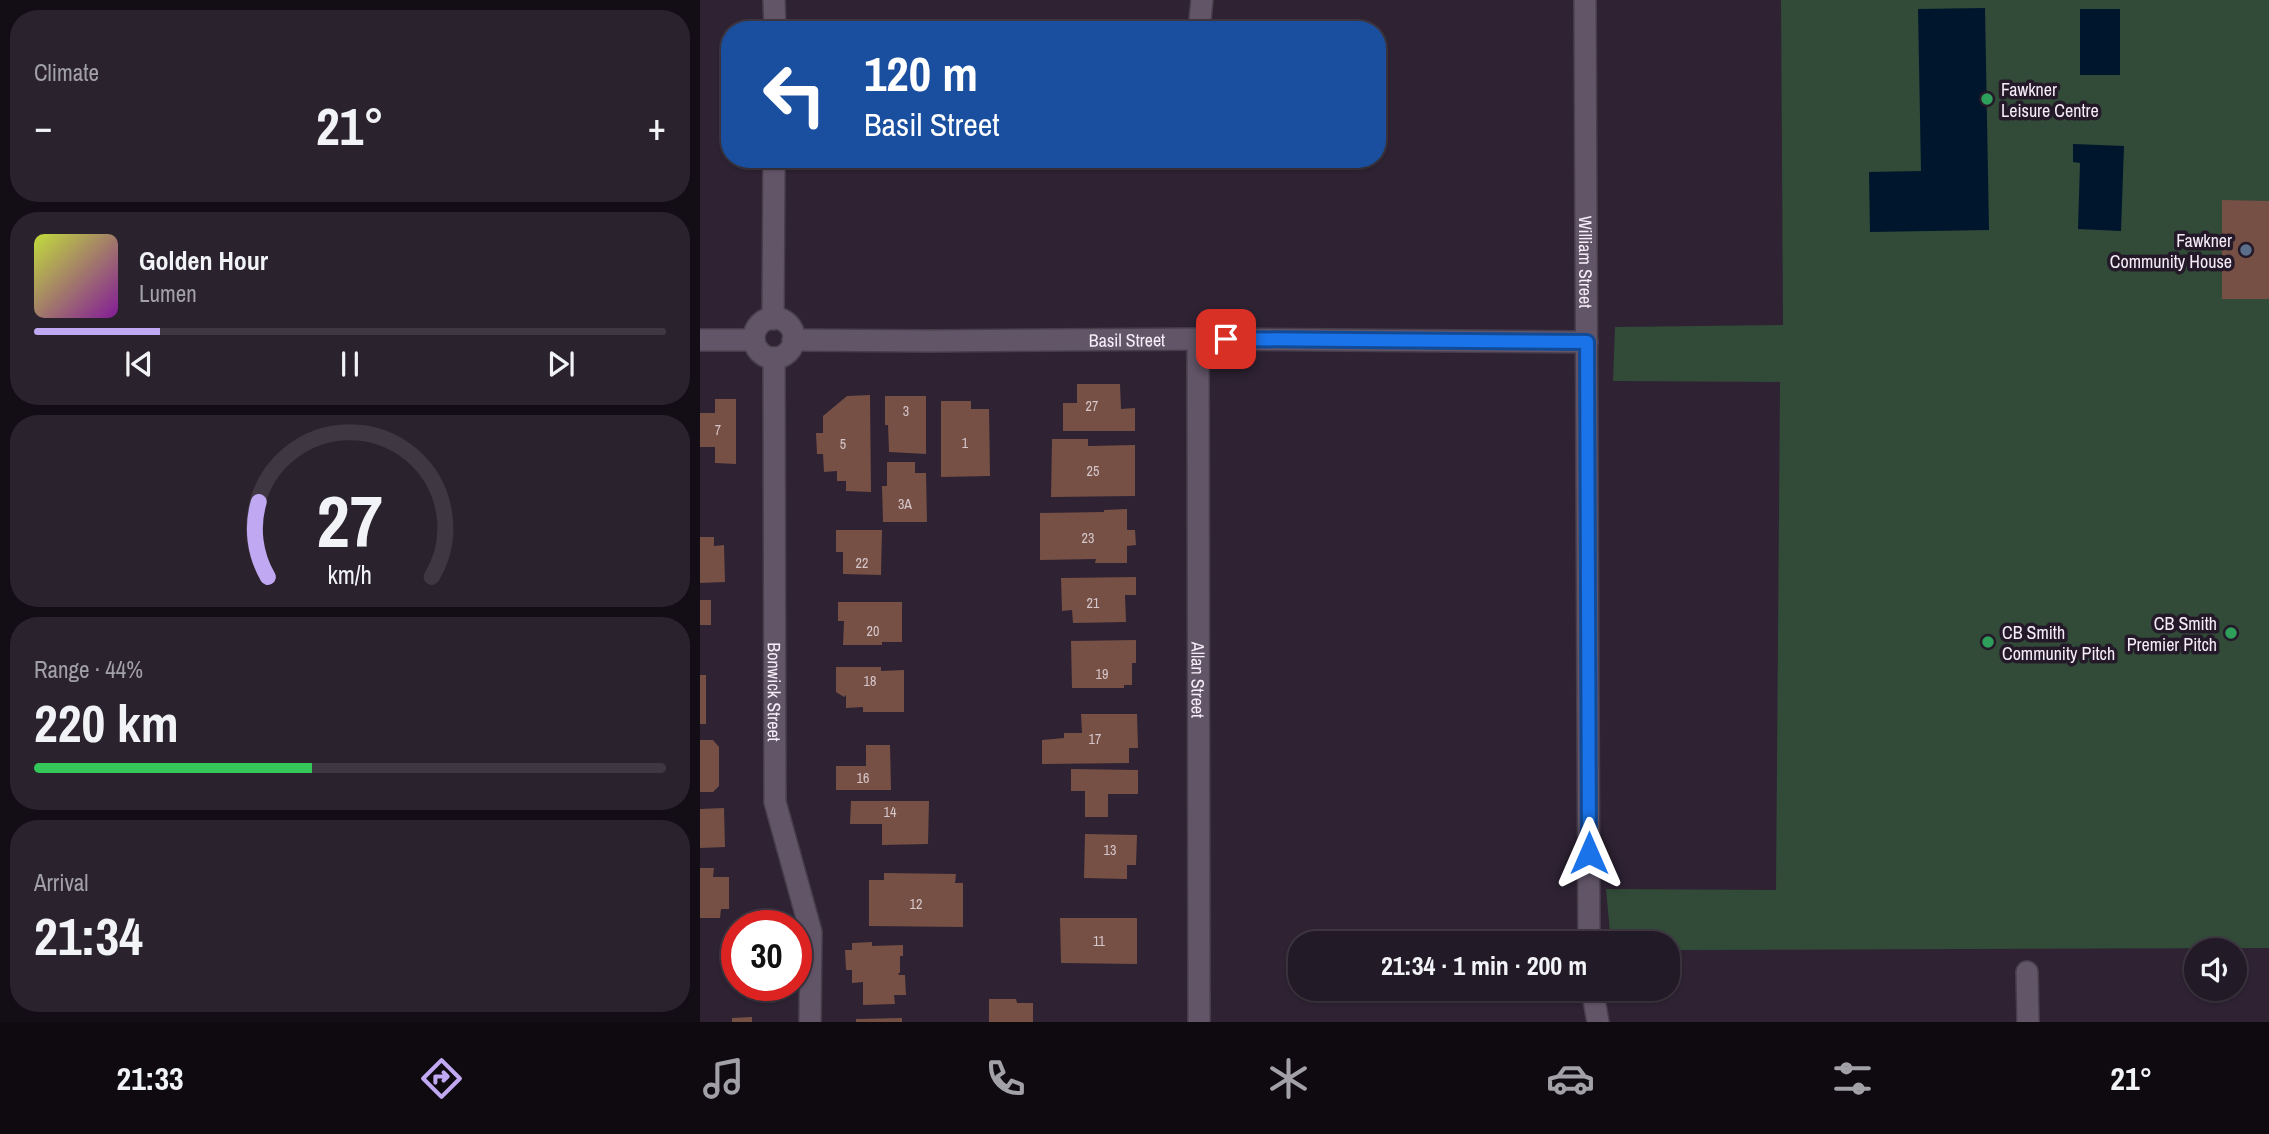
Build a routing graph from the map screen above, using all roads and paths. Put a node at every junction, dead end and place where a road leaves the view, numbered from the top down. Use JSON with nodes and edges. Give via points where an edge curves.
{"nodes":[{"id":1,"x":774,"y":0,"type":"edge"},
{"id":2,"x":1202,"y":0,"type":"edge"},
{"id":3,"x":1585,"y":0,"type":"edge"},
{"id":4,"x":775,"y":21,"type":"edge"},
{"id":5,"x":1200,"y":21,"type":"edge"},
{"id":6,"x":774,"y":168,"type":"edge"},
{"id":7,"x":773,"y":318,"type":"junction"},
{"id":8,"x":1198,"y":339,"type":"junction"},
{"id":9,"x":700,"y":340,"type":"edge"},
{"id":10,"x":754,"y":340,"type":"junction"},
{"id":11,"x":793,"y":340,"type":"junction"},
{"id":12,"x":1587,"y":342,"type":"junction"},
{"id":13,"x":774,"y":358,"type":"junction"},
{"id":14,"x":1589,"y":931,"type":"edge"},
{"id":15,"x":2028,"y":972,"type":"dead end"},
{"id":16,"x":1594,"y":1001,"type":"edge"},
{"id":17,"x":810,"y":1022,"type":"edge"},
{"id":18,"x":1199,"y":1022,"type":"edge"},
{"id":19,"x":1598,"y":1022,"type":"edge"},
{"id":20,"x":2028,"y":1022,"type":"edge"}],
"edges":[{"from":1,"to":4,"type":"street"},
{"from":2,"to":5,"type":"street"},
{"from":3,"to":12,"type":"street","name":"William Street"},
{"from":6,"to":7,"type":"street"},
{"from":7,"to":10,"type":"street","via":[[761,323]]},
{"from":7,"to":11,"type":"street","via":[[790,327]]},
{"from":8,"to":11,"type":"street","name":"Basil Street"},
{"from":8,"to":12,"type":"street","name":"Basil Street"},
{"from":8,"to":18,"type":"street","name":"Allan Street"},
{"from":9,"to":10,"type":"street"},
{"from":10,"to":13,"type":"street","via":[[760,353]]},
{"from":11,"to":13,"type":"street","via":[[787,352]]},
{"from":12,"to":14,"type":"street","name":"William Street"},
{"from":13,"to":17,"type":"street","name":"Bonwick Street","via":[[775,802],[811,932]]},
{"from":15,"to":20,"type":"street"},
{"from":16,"to":19,"type":"street"}]}
